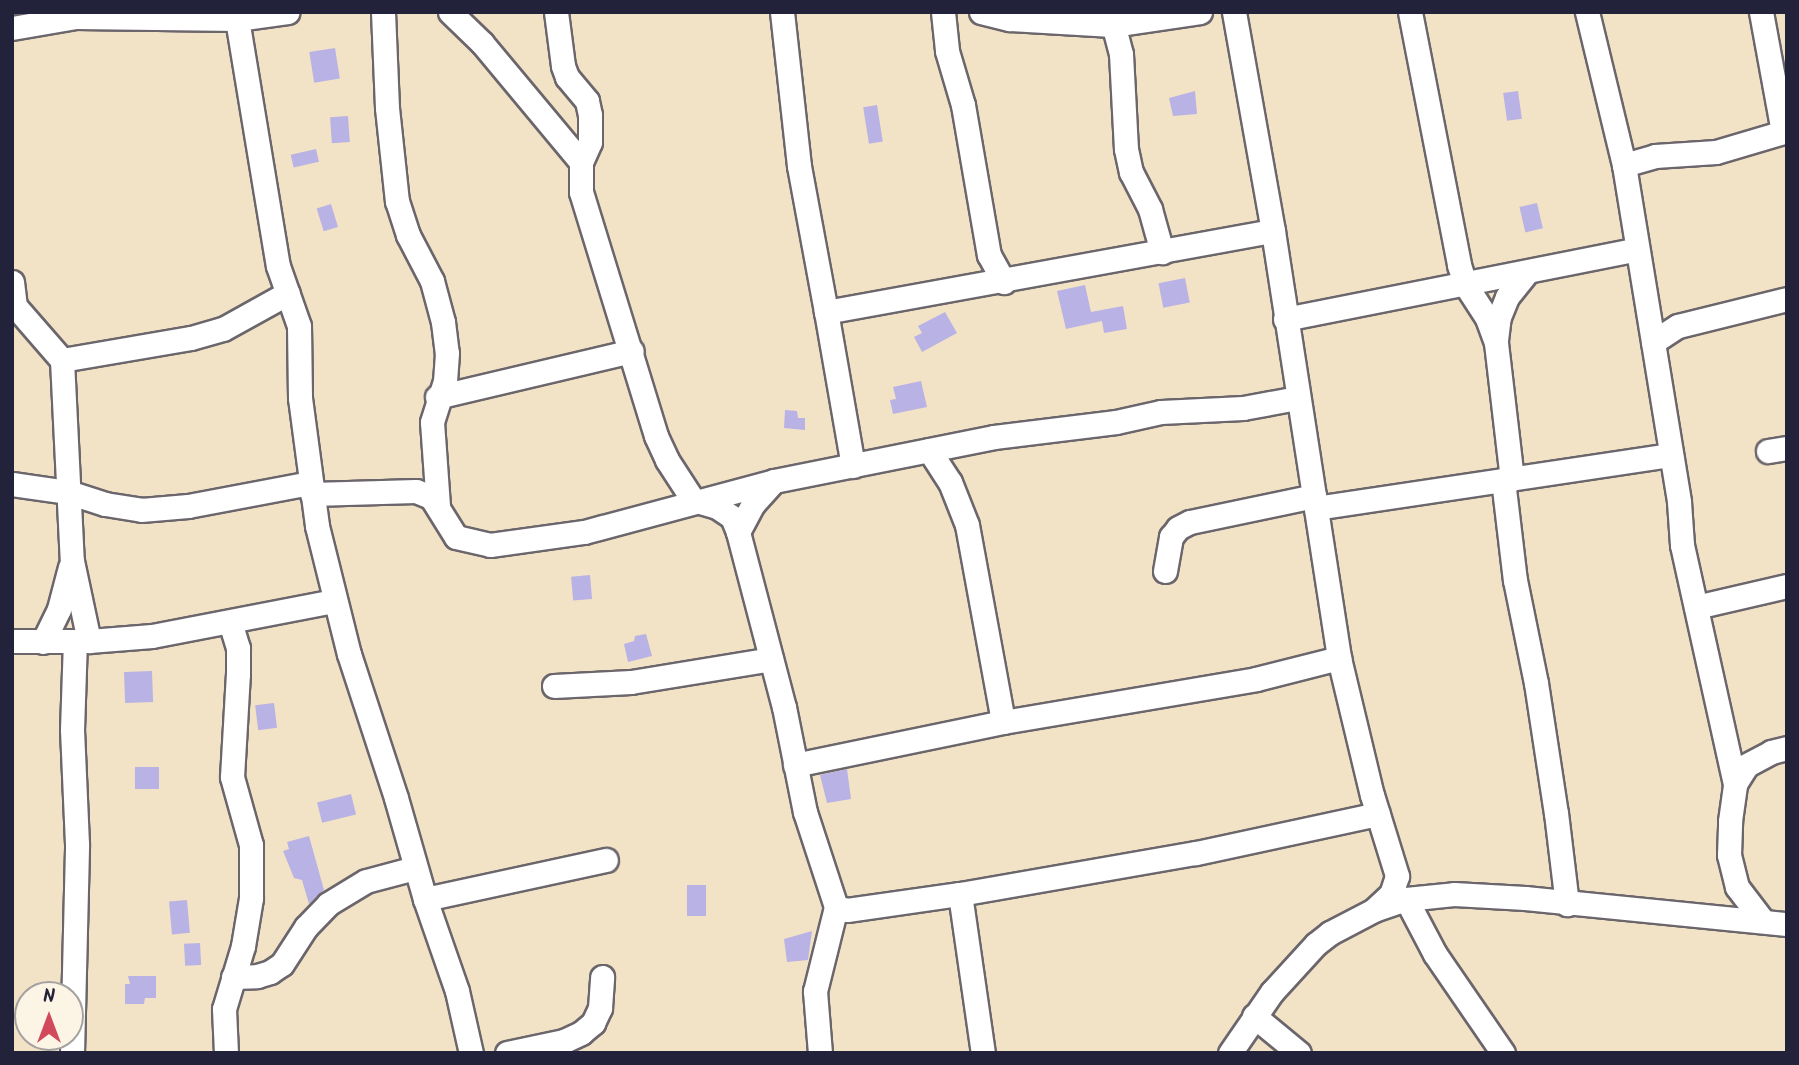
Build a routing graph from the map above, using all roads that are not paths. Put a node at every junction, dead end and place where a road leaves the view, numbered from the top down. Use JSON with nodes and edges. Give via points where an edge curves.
{"nodes":[{"id":1,"x":288,"y":12,"type":"edge"},
{"id":2,"x":383,"y":12,"type":"edge"},
{"id":3,"x":450,"y":12,"type":"edge"},
{"id":4,"x":556,"y":12,"type":"edge"},
{"id":5,"x":782,"y":12,"type":"edge"},
{"id":6,"x":943,"y":12,"type":"edge"},
{"id":7,"x":981,"y":12,"type":"edge"},
{"id":8,"x":1200,"y":12,"type":"edge"},
{"id":9,"x":1234,"y":12,"type":"edge"},
{"id":10,"x":1410,"y":12,"type":"edge"},
{"id":11,"x":1587,"y":12,"type":"edge"},
{"id":12,"x":1761,"y":12,"type":"edge"},
{"id":13,"x":161,"y":16,"type":"edge"},
{"id":14,"x":237,"y":19,"type":"junction"},
{"id":15,"x":1111,"y":19,"type":"edge"},
{"id":16,"x":12,"y":28,"type":"edge"},
{"id":17,"x":1785,"y":132,"type":"edge"},
{"id":18,"x":581,"y":162,"type":"junction"},
{"id":19,"x":1624,"y":165,"type":"junction"},
{"id":20,"x":1273,"y":231,"type":"junction"},
{"id":21,"x":1637,"y":249,"type":"junction"},
{"id":22,"x":1162,"y":253,"type":"junction"},
{"id":23,"x":1527,"y":272,"type":"junction"},
{"id":24,"x":12,"y":282,"type":"edge"},
{"id":25,"x":1004,"y":282,"type":"junction"},
{"id":26,"x":1465,"y":284,"type":"junction"},
{"id":27,"x":288,"y":293,"type":"junction"},
{"id":28,"x":1787,"y":299,"type":"edge"},
{"id":29,"x":826,"y":312,"type":"junction"},
{"id":30,"x":1285,"y":319,"type":"junction"},
{"id":31,"x":1653,"y":342,"type":"junction"},
{"id":32,"x":1496,"y":343,"type":"junction"},
{"id":33,"x":632,"y":351,"type":"junction"},
{"id":34,"x":62,"y":360,"type":"junction"},
{"id":35,"x":437,"y":397,"type":"junction"},
{"id":36,"x":1297,"y":398,"type":"junction"},
{"id":37,"x":929,"y":450,"type":"junction"},
{"id":38,"x":1671,"y":455,"type":"junction"},
{"id":39,"x":853,"y":466,"type":"junction"},
{"id":40,"x":1508,"y":479,"type":"junction"},
{"id":41,"x":774,"y":481,"type":"junction"},
{"id":42,"x":12,"y":484,"type":"edge"},
{"id":43,"x":311,"y":489,"type":"junction"},
{"id":44,"x":68,"y":492,"type":"junction"},
{"id":45,"x":693,"y":500,"type":"junction"},
{"id":46,"x":1315,"y":502,"type":"junction"},
{"id":47,"x":438,"y":506,"type":"junction"},
{"id":48,"x":738,"y":532,"type":"junction"},
{"id":49,"x":72,"y":561,"type":"junction"},
{"id":50,"x":1165,"y":570,"type":"dead end"},
{"id":51,"x":1787,"y":586,"type":"edge"},
{"id":52,"x":334,"y":601,"type":"junction"},
{"id":53,"x":1696,"y":607,"type":"junction"},
{"id":54,"x":230,"y":622,"type":"junction"},
{"id":55,"x":12,"y":641,"type":"edge"},
{"id":56,"x":82,"y":641,"type":"junction"},
{"id":57,"x":43,"y":642,"type":"junction"},
{"id":58,"x":1339,"y":658,"type":"junction"},
{"id":59,"x":771,"y":659,"type":"junction"},
{"id":60,"x":554,"y":686,"type":"dead end"},
{"id":61,"x":1003,"y":722,"type":"junction"},
{"id":62,"x":1787,"y":748,"type":"edge"},
{"id":63,"x":795,"y":765,"type":"junction"},
{"id":64,"x":1735,"y":784,"type":"junction"},
{"id":65,"x":1378,"y":814,"type":"junction"},
{"id":66,"x":606,"y":860,"type":"dead end"},
{"id":67,"x":415,"y":868,"type":"junction"},
{"id":68,"x":1737,"y":887,"type":"junction"},
{"id":69,"x":960,"y":894,"type":"junction"},
{"id":70,"x":425,"y":899,"type":"junction"},
{"id":71,"x":1406,"y":899,"type":"junction"},
{"id":72,"x":1567,"y":904,"type":"junction"},
{"id":73,"x":836,"y":907,"type":"junction"},
{"id":74,"x":1374,"y":910,"type":"junction"},
{"id":75,"x":1727,"y":919,"type":"junction"},
{"id":76,"x":1763,"y":921,"type":"junction"},
{"id":77,"x":1787,"y":924,"type":"edge"},
{"id":78,"x":233,"y":977,"type":"junction"},
{"id":79,"x":602,"y":977,"type":"dead end"},
{"id":80,"x":1254,"y":1016,"type":"junction"},
{"id":81,"x":72,"y":1053,"type":"edge"},
{"id":82,"x":226,"y":1053,"type":"edge"},
{"id":83,"x":471,"y":1053,"type":"edge"},
{"id":84,"x":507,"y":1053,"type":"edge"},
{"id":85,"x":820,"y":1053,"type":"edge"},
{"id":86,"x":983,"y":1053,"type":"edge"},
{"id":87,"x":1230,"y":1053,"type":"edge"},
{"id":88,"x":1299,"y":1053,"type":"edge"},
{"id":89,"x":1503,"y":1053,"type":"edge"}],
"edges":[{"from":1,"to":14,"type":"street"},
{"from":2,"to":35,"type":"street","via":[[397,201],[408,235],[432,281],[443,321],[445,381]]},
{"from":3,"to":18,"type":"street","via":[[482,43]]},
{"from":4,"to":18,"type":"street","via":[[562,66],[587,101],[590,116],[590,142]]},
{"from":5,"to":29,"type":"street","via":[[799,166]]},
{"from":6,"to":25,"type":"street","via":[[989,255]]},
{"from":7,"to":15,"type":"street","via":[[1010,19]]},
{"from":8,"to":15,"type":"street"},
{"from":9,"to":20,"type":"street"},
{"from":10,"to":26,"type":"street"},
{"from":11,"to":19,"type":"street"},
{"from":12,"to":17,"type":"street"},
{"from":13,"to":14,"type":"street"},
{"from":13,"to":16,"type":"street","via":[[76,17]]},
{"from":14,"to":27,"type":"street","via":[[278,265]]},
{"from":15,"to":22,"type":"street","via":[[1121,54],[1123,129],[1131,172],[1150,209]]},
{"from":17,"to":19,"type":"street","via":[[1716,152],[1656,156]]},
{"from":18,"to":33,"type":"street","via":[[581,192]]},
{"from":19,"to":21,"type":"street"},
{"from":20,"to":22,"type":"street"},
{"from":20,"to":30,"type":"street"},
{"from":21,"to":23,"type":"street"},
{"from":21,"to":31,"type":"street"},
{"from":22,"to":25,"type":"street"},
{"from":23,"to":26,"type":"street"},
{"from":23,"to":32,"type":"street","via":[[1507,297]]},
{"from":24,"to":34,"type":"street","via":[[15,306]]},
{"from":25,"to":29,"type":"street"},
{"from":26,"to":30,"type":"street"},
{"from":26,"to":32,"type":"street","via":[[1487,318]]},
{"from":27,"to":34,"type":"street","via":[[223,329]]},
{"from":27,"to":43,"type":"street","via":[[299,326],[300,398]]},
{"from":28,"to":31,"type":"street","via":[[1678,326]]},
{"from":29,"to":39,"type":"street"},
{"from":30,"to":36,"type":"street"},
{"from":31,"to":38,"type":"street"},
{"from":32,"to":40,"type":"street"},
{"from":33,"to":35,"type":"street"},
{"from":33,"to":45,"type":"street","via":[[656,436]]},
{"from":34,"to":44,"type":"street"},
{"from":35,"to":47,"type":"street","via":[[432,422]]},
{"from":36,"to":37,"type":"street","via":[[1243,408],[1161,412]]},
{"from":36,"to":46,"type":"street"},
{"from":37,"to":39,"type":"street"},
{"from":37,"to":61,"type":"street","via":[[945,472],[967,525]]},
{"from":38,"to":40,"type":"street"},
{"from":38,"to":53,"type":"street","via":[[1682,545]]},
{"from":39,"to":41,"type":"street"},
{"from":40,"to":46,"type":"street"},
{"from":40,"to":72,"type":"street","via":[[1515,580],[1536,683]]},
{"from":41,"to":45,"type":"street"},
{"from":41,"to":48,"type":"street","via":[[753,504]]},
{"from":42,"to":44,"type":"street"},
{"from":43,"to":44,"type":"street","via":[[141,510]]},
{"from":43,"to":47,"type":"street","via":[[416,491]]},
{"from":43,"to":52,"type":"street"},
{"from":44,"to":49,"type":"street"},
{"from":45,"to":47,"type":"street","via":[[584,532],[490,545],[456,537]]},
{"from":45,"to":48,"type":"street","via":[[732,517]]},
{"from":46,"to":50,"type":"street","via":[[1190,522],[1171,537]]},
{"from":46,"to":58,"type":"street"},
{"from":48,"to":59,"type":"street"},
{"from":49,"to":56,"type":"street"},
{"from":49,"to":57,"type":"street"},
{"from":51,"to":53,"type":"street"},
{"from":52,"to":54,"type":"street"},
{"from":52,"to":67,"type":"street"},
{"from":53,"to":64,"type":"street"},
{"from":54,"to":56,"type":"street","via":[[152,636]]},
{"from":54,"to":78,"type":"street","via":[[238,661],[232,777],[251,845],[251,898]]},
{"from":55,"to":57,"type":"street"},
{"from":56,"to":57,"type":"street"},
{"from":56,"to":81,"type":"street","via":[[72,730],[77,844]]},
{"from":58,"to":61,"type":"street","via":[[1159,697]]},
{"from":58,"to":65,"type":"street"},
{"from":59,"to":60,"type":"street","via":[[631,682]]},
{"from":59,"to":63,"type":"street"},
{"from":61,"to":63,"type":"street"},
{"from":62,"to":64,"type":"street","via":[[1747,765]]},
{"from":63,"to":73,"type":"street"},
{"from":64,"to":68,"type":"street","via":[[1729,855]]},
{"from":65,"to":69,"type":"street","via":[[1196,853]]},
{"from":65,"to":74,"type":"street","via":[[1397,876],[1391,894]]},
{"from":66,"to":70,"type":"street"},
{"from":67,"to":70,"type":"street"},
{"from":67,"to":78,"type":"street","via":[[366,881],[328,904],[282,964],[270,972]]},
{"from":68,"to":75,"type":"street"},
{"from":68,"to":76,"type":"street"},
{"from":69,"to":73,"type":"street","via":[[847,910]]},
{"from":69,"to":86,"type":"street"},
{"from":70,"to":83,"type":"street","via":[[457,991]]},
{"from":71,"to":72,"type":"street","via":[[1454,894]]},
{"from":71,"to":74,"type":"street"},
{"from":71,"to":89,"type":"street","via":[[1435,954]]},
{"from":72,"to":75,"type":"street"},
{"from":73,"to":85,"type":"street","via":[[815,990]]},
{"from":74,"to":80,"type":"street","via":[[1316,944]]},
{"from":75,"to":76,"type":"street"},
{"from":76,"to":77,"type":"street"},
{"from":78,"to":82,"type":"street","via":[[224,1009]]},
{"from":79,"to":84,"type":"street","via":[[600,1008],[593,1023],[581,1033]]},
{"from":80,"to":87,"type":"street"},
{"from":80,"to":88,"type":"street"}]}
